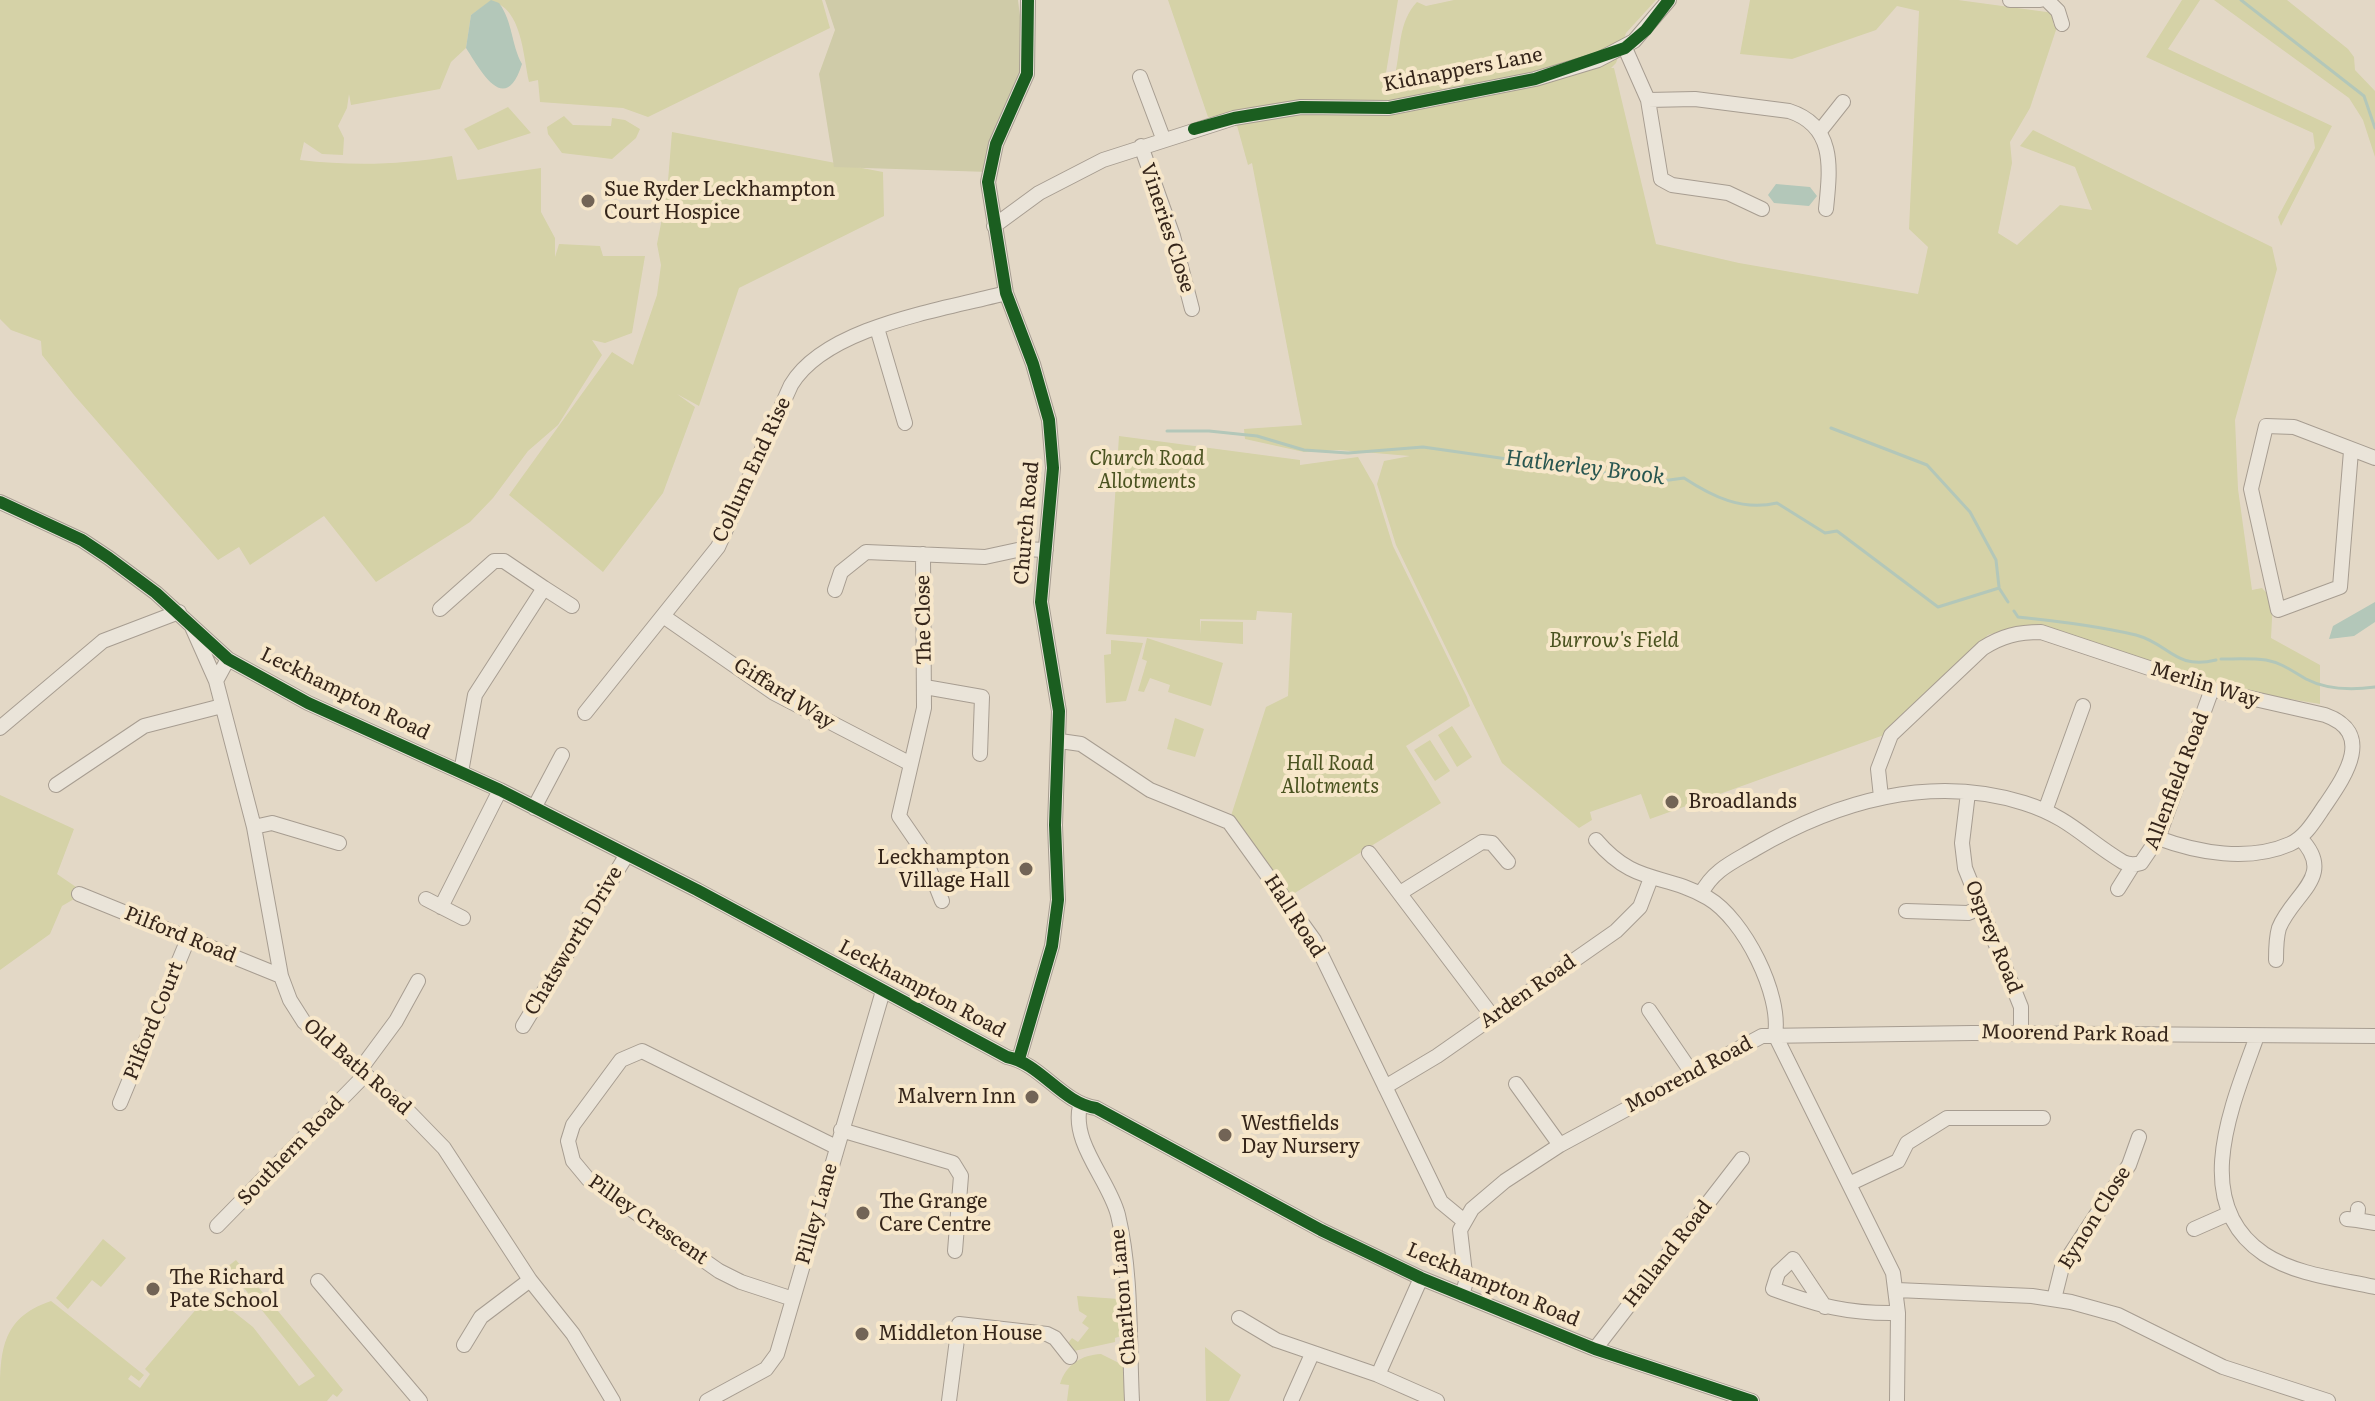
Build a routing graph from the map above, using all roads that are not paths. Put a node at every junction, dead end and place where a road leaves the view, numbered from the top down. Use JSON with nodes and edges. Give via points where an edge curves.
{"nodes":[{"id":1,"x":1028,"y":0,"type":"edge"},
{"id":2,"x":1669,"y":0,"type":"edge"},
{"id":3,"x":2010,"y":0,"type":"edge"},
{"id":4,"x":2040,"y":0,"type":"edge"},
{"id":5,"x":2047,"y":0,"type":"edge"},
{"id":6,"x":2062,"y":24,"type":"dead end"},
{"id":7,"x":1625,"y":48,"type":"junction"},
{"id":8,"x":1140,"y":77,"type":"dead end"},
{"id":9,"x":1648,"y":100,"type":"junction"},
{"id":10,"x":1843,"y":102,"type":"dead end"},
{"id":11,"x":1820,"y":131,"type":"junction"},
{"id":12,"x":1163,"y":138,"type":"junction"},
{"id":13,"x":1141,"y":146,"type":"junction"},
{"id":14,"x":1762,"y":209,"type":"dead end"},
{"id":15,"x":1826,"y":209,"type":"dead end"},
{"id":16,"x":994,"y":226,"type":"junction"},
{"id":17,"x":1006,"y":293,"type":"junction"},
{"id":18,"x":1192,"y":309,"type":"dead end"},
{"id":19,"x":877,"y":328,"type":"junction"},
{"id":20,"x":905,"y":423,"type":"dead end"},
{"id":21,"x":2351,"y":451,"type":"junction"},
{"id":22,"x":2375,"y":458,"type":"edge"},
{"id":23,"x":0,"y":502,"type":"edge"},
{"id":24,"x":1046,"y":550,"type":"junction"},
{"id":25,"x":923,"y":554,"type":"junction"},
{"id":26,"x":544,"y":588,"type":"junction"},
{"id":27,"x":835,"y":590,"type":"dead end"},
{"id":28,"x":572,"y":606,"type":"dead end"},
{"id":29,"x":440,"y":609,"type":"dead end"},
{"id":30,"x":179,"y":612,"type":"junction"},
{"id":31,"x":663,"y":616,"type":"junction"},
{"id":32,"x":191,"y":624,"type":"junction"},
{"id":33,"x":228,"y":659,"type":"junction"},
{"id":34,"x":216,"y":681,"type":"junction"},
{"id":35,"x":925,"y":687,"type":"junction"},
{"id":36,"x":2212,"y":689,"type":"junction"},
{"id":37,"x":222,"y":706,"type":"junction"},
{"id":38,"x":2083,"y":706,"type":"dead end"},
{"id":39,"x":585,"y":713,"type":"dead end"},
{"id":40,"x":0,"y":728,"type":"edge"},
{"id":41,"x":1060,"y":741,"type":"junction"},
{"id":42,"x":980,"y":754,"type":"dead end"},
{"id":43,"x":562,"y":755,"type":"dead end"},
{"id":44,"x":909,"y":763,"type":"junction"},
{"id":45,"x":461,"y":772,"type":"junction"},
{"id":46,"x":56,"y":785,"type":"dead end"},
{"id":47,"x":500,"y":790,"type":"junction"},
{"id":48,"x":1968,"y":793,"type":"junction"},
{"id":49,"x":1881,"y":797,"type":"junction"},
{"id":50,"x":534,"y":808,"type":"junction"},
{"id":51,"x":2045,"y":811,"type":"junction"},
{"id":52,"x":254,"y":827,"type":"junction"},
{"id":53,"x":2158,"y":838,"type":"junction"},
{"id":54,"x":2300,"y":838,"type":"junction"},
{"id":55,"x":1596,"y":840,"type":"dead end"},
{"id":56,"x":339,"y":843,"type":"dead end"},
{"id":57,"x":1369,"y":853,"type":"dead end"},
{"id":58,"x":626,"y":856,"type":"junction"},
{"id":59,"x":1508,"y":862,"type":"dead end"},
{"id":60,"x":2133,"y":865,"type":"junction"},
{"id":61,"x":1651,"y":878,"type":"junction"},
{"id":62,"x":2118,"y":889,"type":"dead end"},
{"id":63,"x":1400,"y":893,"type":"junction"},
{"id":64,"x":79,"y":894,"type":"dead end"},
{"id":65,"x":1701,"y":894,"type":"junction"},
{"id":66,"x":426,"y":899,"type":"dead end"},
{"id":67,"x":942,"y":901,"type":"dead end"},
{"id":68,"x":441,"y":907,"type":"junction"},
{"id":69,"x":1980,"y":908,"type":"junction"},
{"id":70,"x":1906,"y":911,"type":"dead end"},
{"id":71,"x":463,"y":918,"type":"dead end"},
{"id":72,"x":188,"y":939,"type":"junction"},
{"id":73,"x":2276,"y":960,"type":"dead end"},
{"id":74,"x":281,"y":976,"type":"junction"},
{"id":75,"x":418,"y":981,"type":"dead end"},
{"id":76,"x":883,"y":991,"type":"junction"},
{"id":77,"x":1649,"y":1010,"type":"dead end"},
{"id":78,"x":1493,"y":1017,"type":"junction"},
{"id":79,"x":523,"y":1026,"type":"dead end"},
{"id":80,"x":2021,"y":1033,"type":"junction"},
{"id":81,"x":1775,"y":1035,"type":"junction"},
{"id":82,"x":2257,"y":1036,"type":"junction"},
{"id":83,"x":2375,"y":1036,"type":"edge"},
{"id":84,"x":1019,"y":1059,"type":"junction"},
{"id":85,"x":362,"y":1073,"type":"junction"},
{"id":86,"x":1692,"y":1073,"type":"junction"},
{"id":87,"x":1516,"y":1084,"type":"dead end"},
{"id":88,"x":1385,"y":1087,"type":"junction"},
{"id":89,"x":120,"y":1103,"type":"dead end"},
{"id":90,"x":1080,"y":1106,"type":"junction"},
{"id":91,"x":2043,"y":1118,"type":"dead end"},
{"id":92,"x":841,"y":1130,"type":"junction"},
{"id":93,"x":2139,"y":1137,"type":"dead end"},
{"id":94,"x":1560,"y":1145,"type":"junction"},
{"id":95,"x":836,"y":1147,"type":"junction"},
{"id":96,"x":1742,"y":1159,"type":"dead end"},
{"id":97,"x":1849,"y":1184,"type":"junction"},
{"id":98,"x":2228,"y":1214,"type":"junction"},
{"id":99,"x":2354,"y":1216,"type":"dead end"},
{"id":100,"x":1464,"y":1221,"type":"junction"},
{"id":101,"x":2375,"y":1223,"type":"edge"},
{"id":102,"x":217,"y":1226,"type":"dead end"},
{"id":103,"x":2194,"y":1229,"type":"dead end"},
{"id":104,"x":955,"y":1251,"type":"dead end"},
{"id":105,"x":1421,"y":1278,"type":"junction"},
{"id":106,"x":530,"y":1280,"type":"junction"},
{"id":107,"x":318,"y":1281,"type":"dead end"},
{"id":108,"x":2375,"y":1287,"type":"edge"},
{"id":109,"x":1897,"y":1290,"type":"junction"},
{"id":110,"x":1462,"y":1295,"type":"junction"},
{"id":111,"x":793,"y":1299,"type":"junction"},
{"id":112,"x":2054,"y":1299,"type":"junction"},
{"id":113,"x":1825,"y":1307,"type":"dead end"},
{"id":114,"x":1898,"y":1313,"type":"junction"},
{"id":115,"x":1239,"y":1318,"type":"dead end"},
{"id":116,"x":464,"y":1345,"type":"dead end"},
{"id":117,"x":1595,"y":1349,"type":"junction"},
{"id":118,"x":1312,"y":1354,"type":"junction"},
{"id":119,"x":1070,"y":1357,"type":"dead end"},
{"id":120,"x":1378,"y":1375,"type":"junction"},
{"id":121,"x":420,"y":1401,"type":"edge"},
{"id":122,"x":613,"y":1401,"type":"edge"},
{"id":123,"x":707,"y":1401,"type":"edge"},
{"id":124,"x":949,"y":1401,"type":"edge"},
{"id":125,"x":1132,"y":1401,"type":"edge"},
{"id":126,"x":1291,"y":1401,"type":"edge"},
{"id":127,"x":1437,"y":1401,"type":"edge"},
{"id":128,"x":1750,"y":1401,"type":"edge"},
{"id":129,"x":1897,"y":1401,"type":"edge"},
{"id":130,"x":2328,"y":1401,"type":"edge"}],
"edges":[{"from":1,"to":16,"type":"street","name":"Church Road","via":[[1025,84],[990,163]]},
{"from":2,"to":7,"type":"street","name":"Kidnappers Lane"},
{"from":3,"to":4,"type":"street"},
{"from":5,"to":6,"type":"street"},
{"from":7,"to":9,"type":"street"},
{"from":7,"to":12,"type":"street","name":"Kidnappers Lane","via":[[1535,79],[1451,97],[1389,108],[1301,107]]},
{"from":8,"to":12,"type":"street"},
{"from":9,"to":11,"type":"street","via":[[1695,99],[1789,111]]},
{"from":9,"to":14,"type":"street","via":[[1661,179],[1731,194]]},
{"from":10,"to":11,"type":"street"},
{"from":11,"to":15,"type":"street","via":[[1831,164]]},
{"from":12,"to":13,"type":"street","name":"Kidnappers Lane"},
{"from":13,"to":16,"type":"street","name":"Kidnappers Lane","via":[[1039,193]]},
{"from":13,"to":18,"type":"street","name":"Vineries Close"},
{"from":16,"to":17,"type":"street","name":"Church Road"},
{"from":17,"to":19,"type":"street","name":"Collum End Rise"},
{"from":17,"to":24,"type":"street","name":"Church Road","via":[[1049,420],[1053,491]]},
{"from":19,"to":20,"type":"street"},
{"from":19,"to":31,"type":"street","name":"Collum End Rise","via":[[831,345],[802,369],[718,547]]},
{"from":21,"to":21,"type":"street","via":[[2340,587],[2278,610],[2251,489],[2266,426],[2294,427]]},
{"from":21,"to":22,"type":"street"},
{"from":23,"to":30,"type":"street","name":"Leckhampton Road","via":[[82,540]]},
{"from":24,"to":25,"type":"street","name":"The Close","via":[[985,557]]},
{"from":24,"to":41,"type":"street","name":"Church Road","via":[[1041,602]]},
{"from":25,"to":27,"type":"street","name":"The Close","via":[[866,552],[841,572]]},
{"from":25,"to":35,"type":"street","name":"The Close"},
{"from":26,"to":28,"type":"street"},
{"from":26,"to":29,"type":"street","via":[[504,561],[489,563]]},
{"from":26,"to":45,"type":"street","via":[[475,695]]},
{"from":30,"to":32,"type":"street","name":"Leckhampton Road"},
{"from":30,"to":40,"type":"street","via":[[103,641]]},
{"from":31,"to":39,"type":"street","name":"Collum End Rise"},
{"from":31,"to":44,"type":"street","name":"Giffard Way","via":[[774,693]]},
{"from":32,"to":33,"type":"street","name":"Leckhampton Road"},
{"from":32,"to":34,"type":"street","name":"Old Bath Road"},
{"from":33,"to":34,"type":"street"},
{"from":33,"to":45,"type":"street","name":"Leckhampton Road","via":[[308,703]]},
{"from":34,"to":37,"type":"street","name":"Old Bath Road"},
{"from":35,"to":42,"type":"street","via":[[982,697]]},
{"from":35,"to":44,"type":"street","name":"The Close","via":[[920,732]]},
{"from":36,"to":49,"type":"street","name":"Merlin Way","via":[[2041,632],[2007,635],[1983,648],[1891,735],[1878,769]]},
{"from":36,"to":53,"type":"street","name":"Allenfield Road"},
{"from":36,"to":54,"type":"street","name":"Merlin Way","via":[[2332,718],[2351,737],[2350,769]]},
{"from":37,"to":46,"type":"street","via":[[144,726]]},
{"from":37,"to":52,"type":"street","name":"Old Bath Road"},
{"from":38,"to":51,"type":"street"},
{"from":41,"to":84,"type":"street","name":"Church Road","via":[[1055,925]]},
{"from":41,"to":88,"type":"street","name":"Hall Road","via":[[1081,744],[1150,790],[1229,822],[1314,940]]},
{"from":43,"to":50,"type":"street"},
{"from":44,"to":67,"type":"street","name":"The Close","via":[[899,816],[921,848]]},
{"from":45,"to":47,"type":"street","name":"Leckhampton Road"},
{"from":47,"to":50,"type":"street","name":"Leckhampton Road"},
{"from":47,"to":68,"type":"street"},
{"from":48,"to":49,"type":"street","name":"Allenfield Road","via":[[1915,791]]},
{"from":48,"to":51,"type":"street","name":"Allenfield Road"},
{"from":48,"to":69,"type":"street","name":"Osprey Road","via":[[1963,855]]},
{"from":49,"to":65,"type":"street","name":"Allenfield Road","via":[[1774,838],[1716,872]]},
{"from":50,"to":58,"type":"street","name":"Leckhampton Road"},
{"from":51,"to":60,"type":"street","name":"Allenfield Road"},
{"from":52,"to":56,"type":"street","via":[[272,823]]},
{"from":52,"to":74,"type":"street","name":"Old Bath Road"},
{"from":53,"to":54,"type":"street","via":[[2228,854],[2276,849]]},
{"from":53,"to":60,"type":"street","name":"Allenfield Road","via":[[2148,857]]},
{"from":54,"to":73,"type":"street","via":[[2313,857],[2314,874],[2280,926]]},
{"from":55,"to":61,"type":"street","via":[[1618,864]]},
{"from":57,"to":63,"type":"street"},
{"from":58,"to":76,"type":"street","name":"Leckhampton Road"},
{"from":58,"to":79,"type":"street","name":"Chatsworth Drive"},
{"from":59,"to":63,"type":"street","via":[[1492,843],[1482,842]]},
{"from":60,"to":62,"type":"street","name":"Allenfield Road"},
{"from":61,"to":65,"type":"street"},
{"from":61,"to":78,"type":"street","name":"Arden Road","via":[[1628,922]]},
{"from":63,"to":78,"type":"street"},
{"from":64,"to":72,"type":"street","name":"Pilford Road"},
{"from":65,"to":81,"type":"street","via":[[1728,915],[1754,955],[1776,1003]]},
{"from":66,"to":68,"type":"street"},
{"from":68,"to":71,"type":"street"},
{"from":69,"to":70,"type":"street","via":[[1968,913]]},
{"from":69,"to":80,"type":"street","name":"Osprey Road","via":[[2021,1007]]},
{"from":72,"to":74,"type":"street","name":"Pilford Road"},
{"from":72,"to":89,"type":"street","name":"Pilford Court"},
{"from":74,"to":85,"type":"street","name":"Old Bath Road","via":[[304,1022]]},
{"from":75,"to":85,"type":"street","name":"Southern Road"},
{"from":76,"to":84,"type":"street","name":"Leckhampton Road"},
{"from":76,"to":92,"type":"street","name":"Pilley Lane"},
{"from":77,"to":86,"type":"street"},
{"from":78,"to":88,"type":"street","name":"Arden Road"},
{"from":80,"to":81,"type":"street","name":"Moorend Park Road"},
{"from":80,"to":82,"type":"street","name":"Moorend Park Road"},
{"from":81,"to":86,"type":"street","name":"Moorend Road","via":[[1753,1040]]},
{"from":81,"to":97,"type":"street","name":"Moorend Road"},
{"from":82,"to":83,"type":"street","name":"Moorend Park Road"},
{"from":82,"to":98,"type":"street","via":[[2223,1142]]},
{"from":84,"to":90,"type":"street","name":"Leckhampton Road"},
{"from":85,"to":102,"type":"street","name":"Southern Road"},
{"from":85,"to":106,"type":"street","name":"Old Bath Road","via":[[444,1148]]},
{"from":86,"to":94,"type":"street","name":"Moorend Road"},
{"from":87,"to":94,"type":"street"},
{"from":88,"to":100,"type":"street","name":"Hall Road","via":[[1441,1202]]},
{"from":90,"to":105,"type":"street","name":"Leckhampton Road","via":[[1096,1108]]},
{"from":90,"to":125,"type":"street","name":"Charlton Lane","via":[[1079,1127],[1117,1214],[1125,1256]]},
{"from":91,"to":97,"type":"street","via":[[1947,1118],[1907,1143],[1898,1161]]},
{"from":92,"to":95,"type":"street","name":"Pilley Lane"},
{"from":92,"to":104,"type":"street","via":[[948,1159],[957,1167],[961,1176]]},
{"from":93,"to":112,"type":"street","name":"Eynon Close","via":[[2129,1165],[2062,1267]]},
{"from":94,"to":100,"type":"street","name":"Moorend Road","via":[[1505,1181]]},
{"from":95,"to":111,"type":"street","name":"Pilley Lane"},
{"from":95,"to":111,"type":"street","name":"Pilley Crescent","via":[[642,1051],[621,1060],[571,1130],[570,1155],[588,1179],[730,1277]]},
{"from":96,"to":117,"type":"street","name":"Halland Road"},
{"from":97,"to":109,"type":"street","name":"Moorend Road"},
{"from":98,"to":103,"type":"street"},
{"from":98,"to":108,"type":"street","via":[[2265,1255],[2315,1274]]},
{"from":99,"to":101,"type":"street"},
{"from":100,"to":110,"type":"street"},
{"from":105,"to":110,"type":"street","name":"Leckhampton Road"},
{"from":105,"to":120,"type":"street"},
{"from":106,"to":116,"type":"street","via":[[481,1317]]},
{"from":106,"to":122,"type":"street","name":"Old Bath Road","via":[[573,1334]]},
{"from":107,"to":121,"type":"street"},
{"from":109,"to":112,"type":"street"},
{"from":109,"to":114,"type":"street","name":"Moorend Road"},
{"from":110,"to":117,"type":"street","name":"Leckhampton Road"},
{"from":111,"to":123,"type":"street","name":"Pilley Lane","via":[[771,1365]]},
{"from":112,"to":130,"type":"street","via":[[2118,1315],[2223,1367]]},
{"from":113,"to":114,"type":"street","via":[[1855,1314]]},
{"from":114,"to":129,"type":"street","name":"Moorend Road"},
{"from":115,"to":118,"type":"street"},
{"from":117,"to":128,"type":"street","name":"Leckhampton Road"},
{"from":118,"to":120,"type":"street"},
{"from":118,"to":126,"type":"street"},
{"from":119,"to":124,"type":"street","via":[[1047,1334],[959,1324]]},
{"from":120,"to":127,"type":"street"}]}
